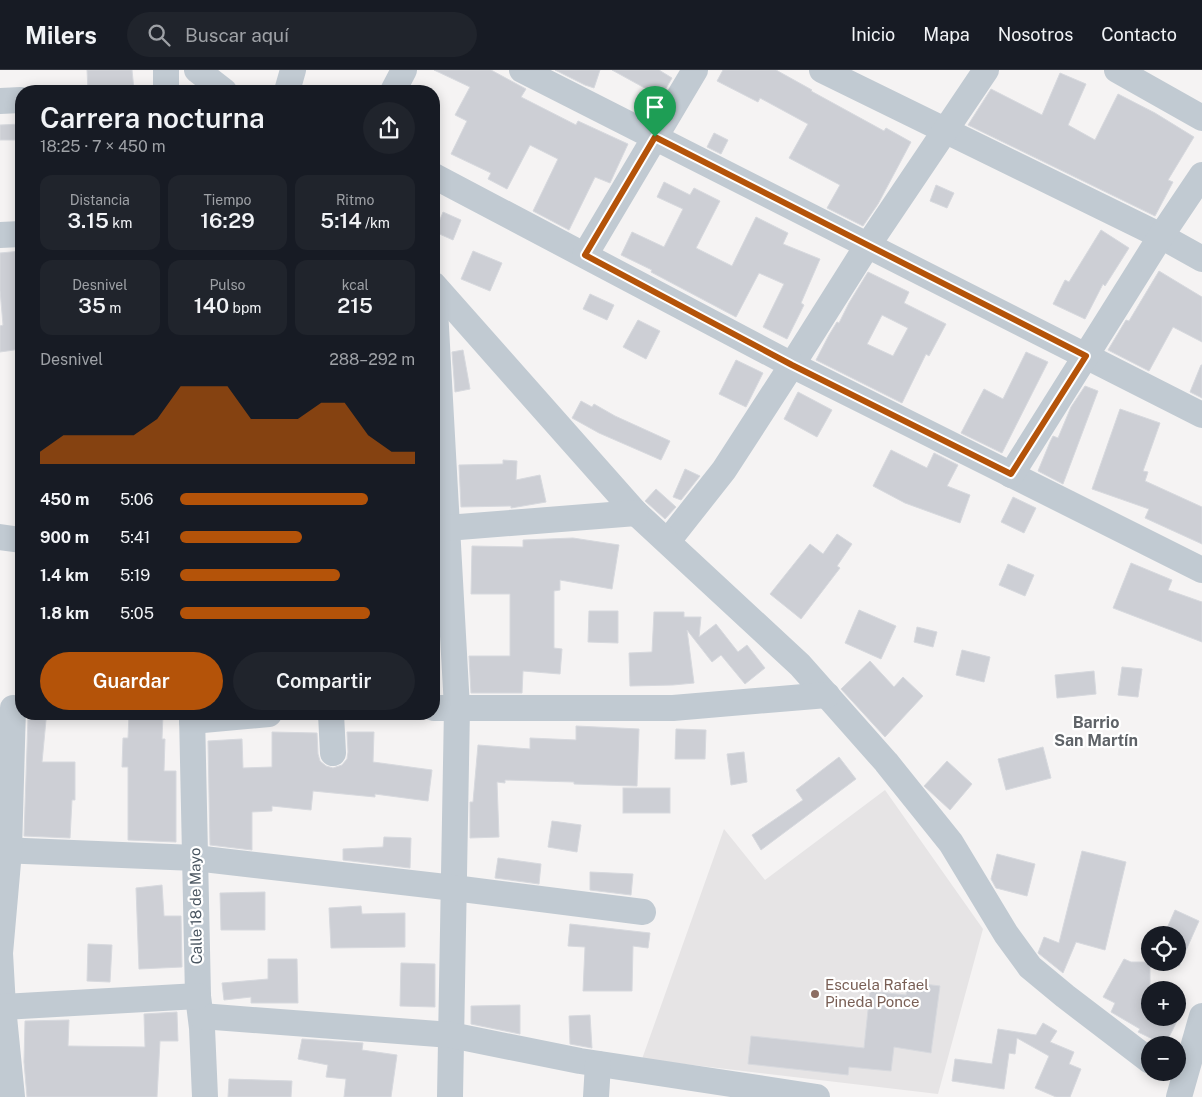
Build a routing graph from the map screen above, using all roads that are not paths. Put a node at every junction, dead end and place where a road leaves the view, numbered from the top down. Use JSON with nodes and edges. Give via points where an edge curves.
{"nodes":[{"id":1,"x":166,"y":70,"type":"edge"},
{"id":2,"x":197,"y":70,"type":"edge"},
{"id":3,"x":293,"y":70,"type":"edge"},
{"id":4,"x":404,"y":70,"type":"edge"},
{"id":5,"x":522,"y":70,"type":"edge"},
{"id":6,"x":695,"y":70,"type":"edge"},
{"id":7,"x":822,"y":70,"type":"edge"},
{"id":8,"x":986,"y":70,"type":"edge"},
{"id":9,"x":1117,"y":70,"type":"edge"},
{"id":10,"x":166,"y":85,"type":"edge"},
{"id":11,"x":216,"y":85,"type":"edge"},
{"id":12,"x":289,"y":85,"type":"edge"},
{"id":13,"x":396,"y":85,"type":"edge"},
{"id":14,"x":0,"y":100,"type":"edge"},
{"id":15,"x":15,"y":100,"type":"edge"},
{"id":16,"x":1202,"y":118,"type":"edge"},
{"id":17,"x":945,"y":130,"type":"junction"},
{"id":18,"x":655,"y":137,"type":"junction"},
{"id":19,"x":1202,"y":175,"type":"edge"},
{"id":20,"x":440,"y":179,"type":"edge"},
{"id":21,"x":15,"y":235,"type":"edge"},
{"id":22,"x":0,"y":236,"type":"edge"},
{"id":23,"x":1161,"y":236,"type":"junction"},
{"id":24,"x":868,"y":246,"type":"junction"},
{"id":25,"x":585,"y":255,"type":"junction"},
{"id":26,"x":1202,"y":258,"type":"edge"},
{"id":27,"x":440,"y":292,"type":"edge"},
{"id":28,"x":1086,"y":356,"type":"junction"},
{"id":29,"x":792,"y":365,"type":"junction"},
{"id":30,"x":1202,"y":415,"type":"edge"},
{"id":31,"x":1011,"y":474,"type":"junction"},
{"id":32,"x":636,"y":513,"type":"junction"},
{"id":33,"x":440,"y":528,"type":"edge"},
{"id":34,"x":0,"y":537,"type":"edge"},
{"id":35,"x":15,"y":539,"type":"edge"},
{"id":36,"x":668,"y":541,"type":"junction"},
{"id":37,"x":1202,"y":570,"type":"edge"},
{"id":38,"x":827,"y":695,"type":"junction"},
{"id":39,"x":13,"y":708,"type":"dead end"},
{"id":40,"x":445,"y":708,"type":"edge"},
{"id":41,"x":192,"y":720,"type":"edge"},
{"id":42,"x":331,"y":720,"type":"edge"},
{"id":43,"x":332,"y":753,"type":"dead end"},
{"id":44,"x":4,"y":850,"type":"edge"},
{"id":45,"x":195,"y":858,"type":"junction"},
{"id":46,"x":454,"y":888,"type":"junction"},
{"id":47,"x":643,"y":912,"type":"dead end"},
{"id":48,"x":199,"y":1006,"type":"junction"},
{"id":49,"x":4,"y":1007,"type":"junction"},
{"id":50,"x":1202,"y":1016,"type":"edge"},
{"id":51,"x":451,"y":1035,"type":"junction"},
{"id":52,"x":1141,"y":1054,"type":"edge"},
{"id":53,"x":598,"y":1064,"type":"junction"},
{"id":54,"x":1175,"y":1085,"type":"edge"},
{"id":55,"x":12,"y":1097,"type":"edge"},
{"id":56,"x":205,"y":1097,"type":"edge"},
{"id":57,"x":450,"y":1097,"type":"edge"},
{"id":58,"x":596,"y":1097,"type":"edge"},
{"id":59,"x":817,"y":1097,"type":"edge"}],
"edges":[{"from":1,"to":10,"type":"street"},
{"from":2,"to":11,"type":"street"},
{"from":3,"to":12,"type":"street"},
{"from":4,"to":13,"type":"street"},
{"from":5,"to":18,"type":"street"},
{"from":6,"to":18,"type":"street"},
{"from":7,"to":17,"type":"street"},
{"from":8,"to":17,"type":"street"},
{"from":9,"to":16,"type":"street"},
{"from":14,"to":15,"type":"street"},
{"from":17,"to":23,"type":"street"},
{"from":17,"to":24,"type":"street"},
{"from":18,"to":24,"type":"street"},
{"from":18,"to":25,"type":"street"},
{"from":19,"to":23,"type":"street"},
{"from":20,"to":25,"type":"street"},
{"from":21,"to":22,"type":"street"},
{"from":23,"to":26,"type":"street"},
{"from":23,"to":28,"type":"street"},
{"from":24,"to":28,"type":"street"},
{"from":24,"to":29,"type":"street"},
{"from":25,"to":29,"type":"street"},
{"from":27,"to":32,"type":"street"},
{"from":28,"to":30,"type":"street"},
{"from":28,"to":31,"type":"street"},
{"from":29,"to":31,"type":"street"},
{"from":29,"to":36,"type":"street","via":[[724,470]]},
{"from":31,"to":37,"type":"street"},
{"from":32,"to":33,"type":"street"},
{"from":32,"to":36,"type":"street"},
{"from":33,"to":40,"type":"street"},
{"from":34,"to":35,"type":"street"},
{"from":36,"to":38,"type":"street","via":[[800,665]]},
{"from":38,"to":40,"type":"street","via":[[673,708]]},
{"from":38,"to":52,"type":"street","via":[[951,843],[1006,934],[1030,967]]},
{"from":39,"to":44,"type":"street"},
{"from":40,"to":46,"type":"street"},
{"from":41,"to":45,"type":"street","name":"Calle 18 de Mayo"},
{"from":42,"to":43,"type":"street"},
{"from":44,"to":45,"type":"street"},
{"from":44,"to":49,"type":"street","via":[[0,953]]},
{"from":45,"to":46,"type":"street"},
{"from":45,"to":48,"type":"street","name":"Calle 18 de Mayo"},
{"from":46,"to":47,"type":"street"},
{"from":46,"to":51,"type":"street"},
{"from":48,"to":49,"type":"street"},
{"from":48,"to":51,"type":"street"},
{"from":48,"to":56,"type":"street","name":"Calle 18 de Mayo"},
{"from":49,"to":55,"type":"street"},
{"from":50,"to":54,"type":"street"},
{"from":51,"to":53,"type":"street"},
{"from":51,"to":57,"type":"street"},
{"from":53,"to":58,"type":"street"},
{"from":53,"to":59,"type":"street"}]}
